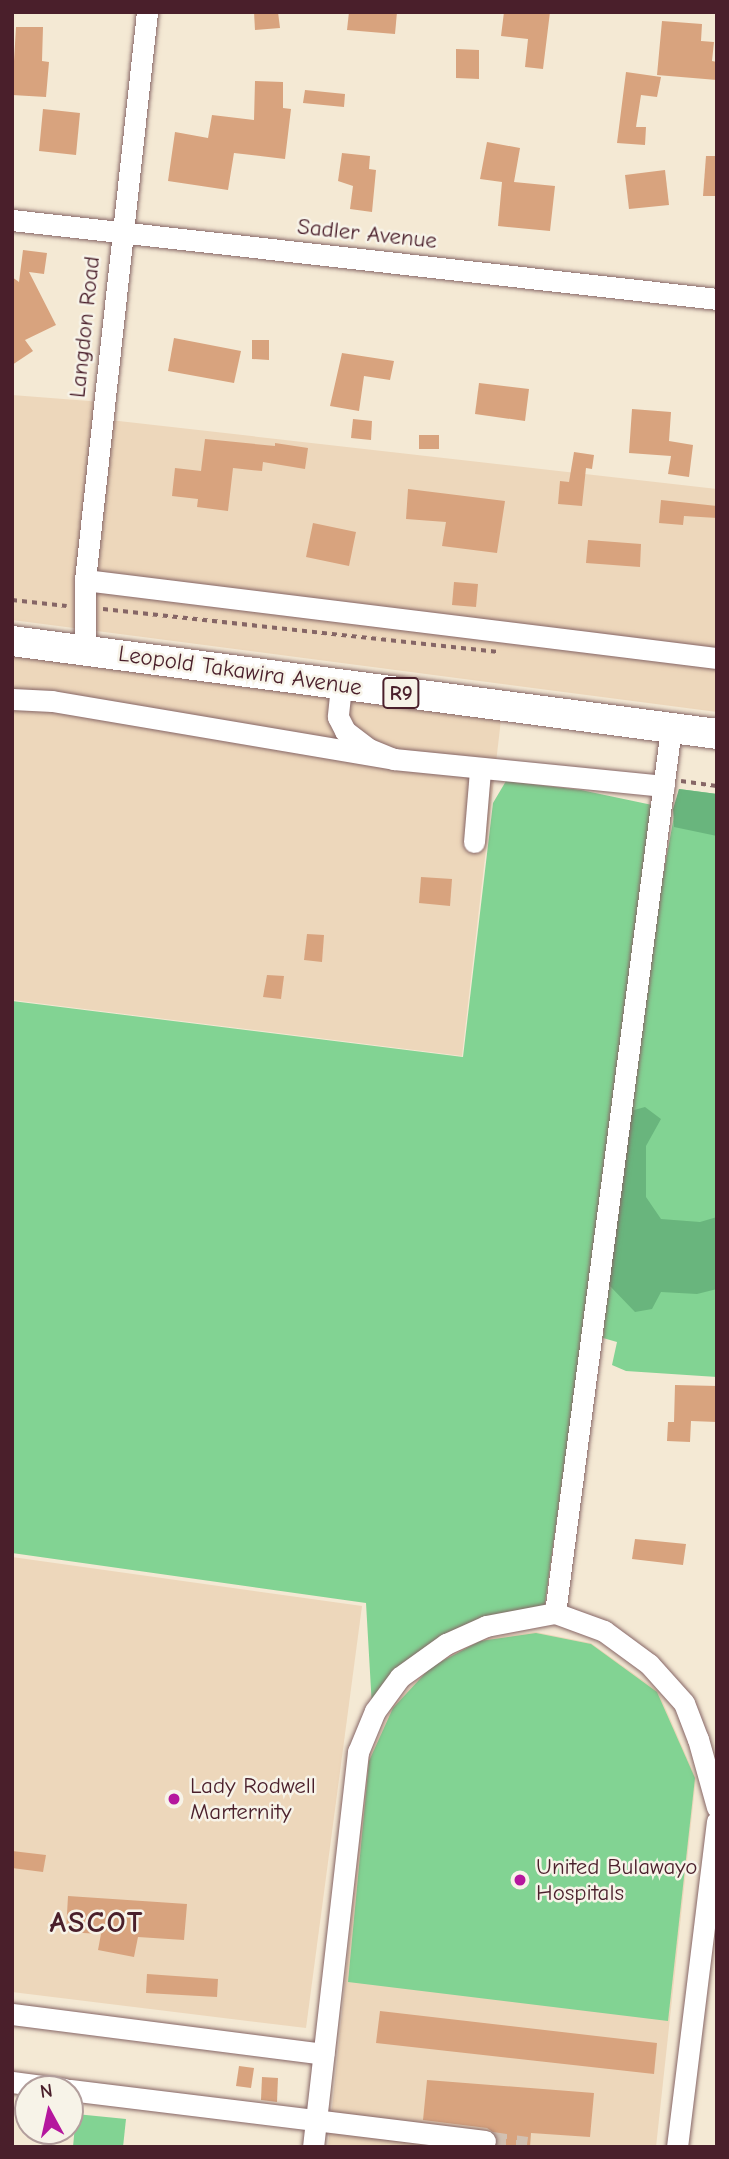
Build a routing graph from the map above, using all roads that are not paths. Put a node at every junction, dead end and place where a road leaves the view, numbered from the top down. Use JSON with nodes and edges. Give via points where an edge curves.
{"nodes":[{"id":1,"x":146,"y":12,"type":"edge"},
{"id":2,"x":12,"y":220,"type":"edge"},
{"id":3,"x":121,"y":234,"type":"junction"},
{"id":4,"x":717,"y":299,"type":"edge"},
{"id":5,"x":85,"y":580,"type":"junction"},
{"id":6,"x":12,"y":641,"type":"edge"},
{"id":7,"x":85,"y":649,"type":"junction"},
{"id":8,"x":717,"y":658,"type":"edge"},
{"id":9,"x":341,"y":685,"type":"junction"},
{"id":10,"x":12,"y":699,"type":"edge"},
{"id":11,"x":671,"y":728,"type":"junction"},
{"id":12,"x":717,"y":734,"type":"edge"},
{"id":13,"x":394,"y":759,"type":"junction"},
{"id":14,"x":480,"y":770,"type":"junction"},
{"id":15,"x":664,"y":783,"type":"junction"},
{"id":16,"x":474,"y":842,"type":"dead end"},
{"id":17,"x":555,"y":1613,"type":"junction"},
{"id":18,"x":717,"y":1807,"type":"edge"},
{"id":19,"x":717,"y":1821,"type":"edge"},
{"id":20,"x":12,"y":2014,"type":"edge"},
{"id":21,"x":323,"y":2054,"type":"junction"},
{"id":22,"x":84,"y":2091,"type":"edge"},
{"id":23,"x":316,"y":2120,"type":"junction"},
{"id":24,"x":394,"y":2139,"type":"edge"},
{"id":25,"x":485,"y":2141,"type":"dead end"},
{"id":26,"x":313,"y":2147,"type":"edge"},
{"id":27,"x":677,"y":2147,"type":"edge"}],
"edges":[{"from":1,"to":3,"type":"street","name":"Langdon Road"},
{"from":2,"to":3,"type":"street","name":"Sadler Avenue"},
{"from":3,"to":4,"type":"street","name":"Sadler Avenue"},
{"from":3,"to":5,"type":"street","name":"Langdon Road"},
{"from":5,"to":7,"type":"street","name":"Langdon Road"},
{"from":5,"to":8,"type":"street"},
{"from":6,"to":7,"type":"highway","name":"Leopold Takawira Avenue","number":"R9"},
{"from":7,"to":9,"type":"highway","name":"Leopold Takawira Avenue","number":"R9"},
{"from":9,"to":11,"type":"highway","name":"Leopold Takawira Avenue","number":"R9"},
{"from":9,"to":13,"type":"street","via":[[338,717],[345,731],[369,749]]},
{"from":10,"to":13,"type":"street","via":[[52,701]]},
{"from":11,"to":12,"type":"highway","name":"Leopold Takawira Avenue","number":"R9"},
{"from":11,"to":15,"type":"street"},
{"from":13,"to":14,"type":"street"},
{"from":14,"to":15,"type":"street"},
{"from":14,"to":16,"type":"street"},
{"from":15,"to":17,"type":"street"},
{"from":17,"to":18,"type":"street","via":[[604,1631],[649,1664],[684,1703]]},
{"from":17,"to":21,"type":"street","via":[[486,1626],[446,1644],[400,1677],[375,1711],[358,1752]]},
{"from":19,"to":27,"type":"street"},
{"from":20,"to":21,"type":"street"},
{"from":21,"to":23,"type":"street"},
{"from":22,"to":23,"type":"street"},
{"from":23,"to":24,"type":"street"},
{"from":23,"to":26,"type":"street"},
{"from":24,"to":25,"type":"street"}]}
